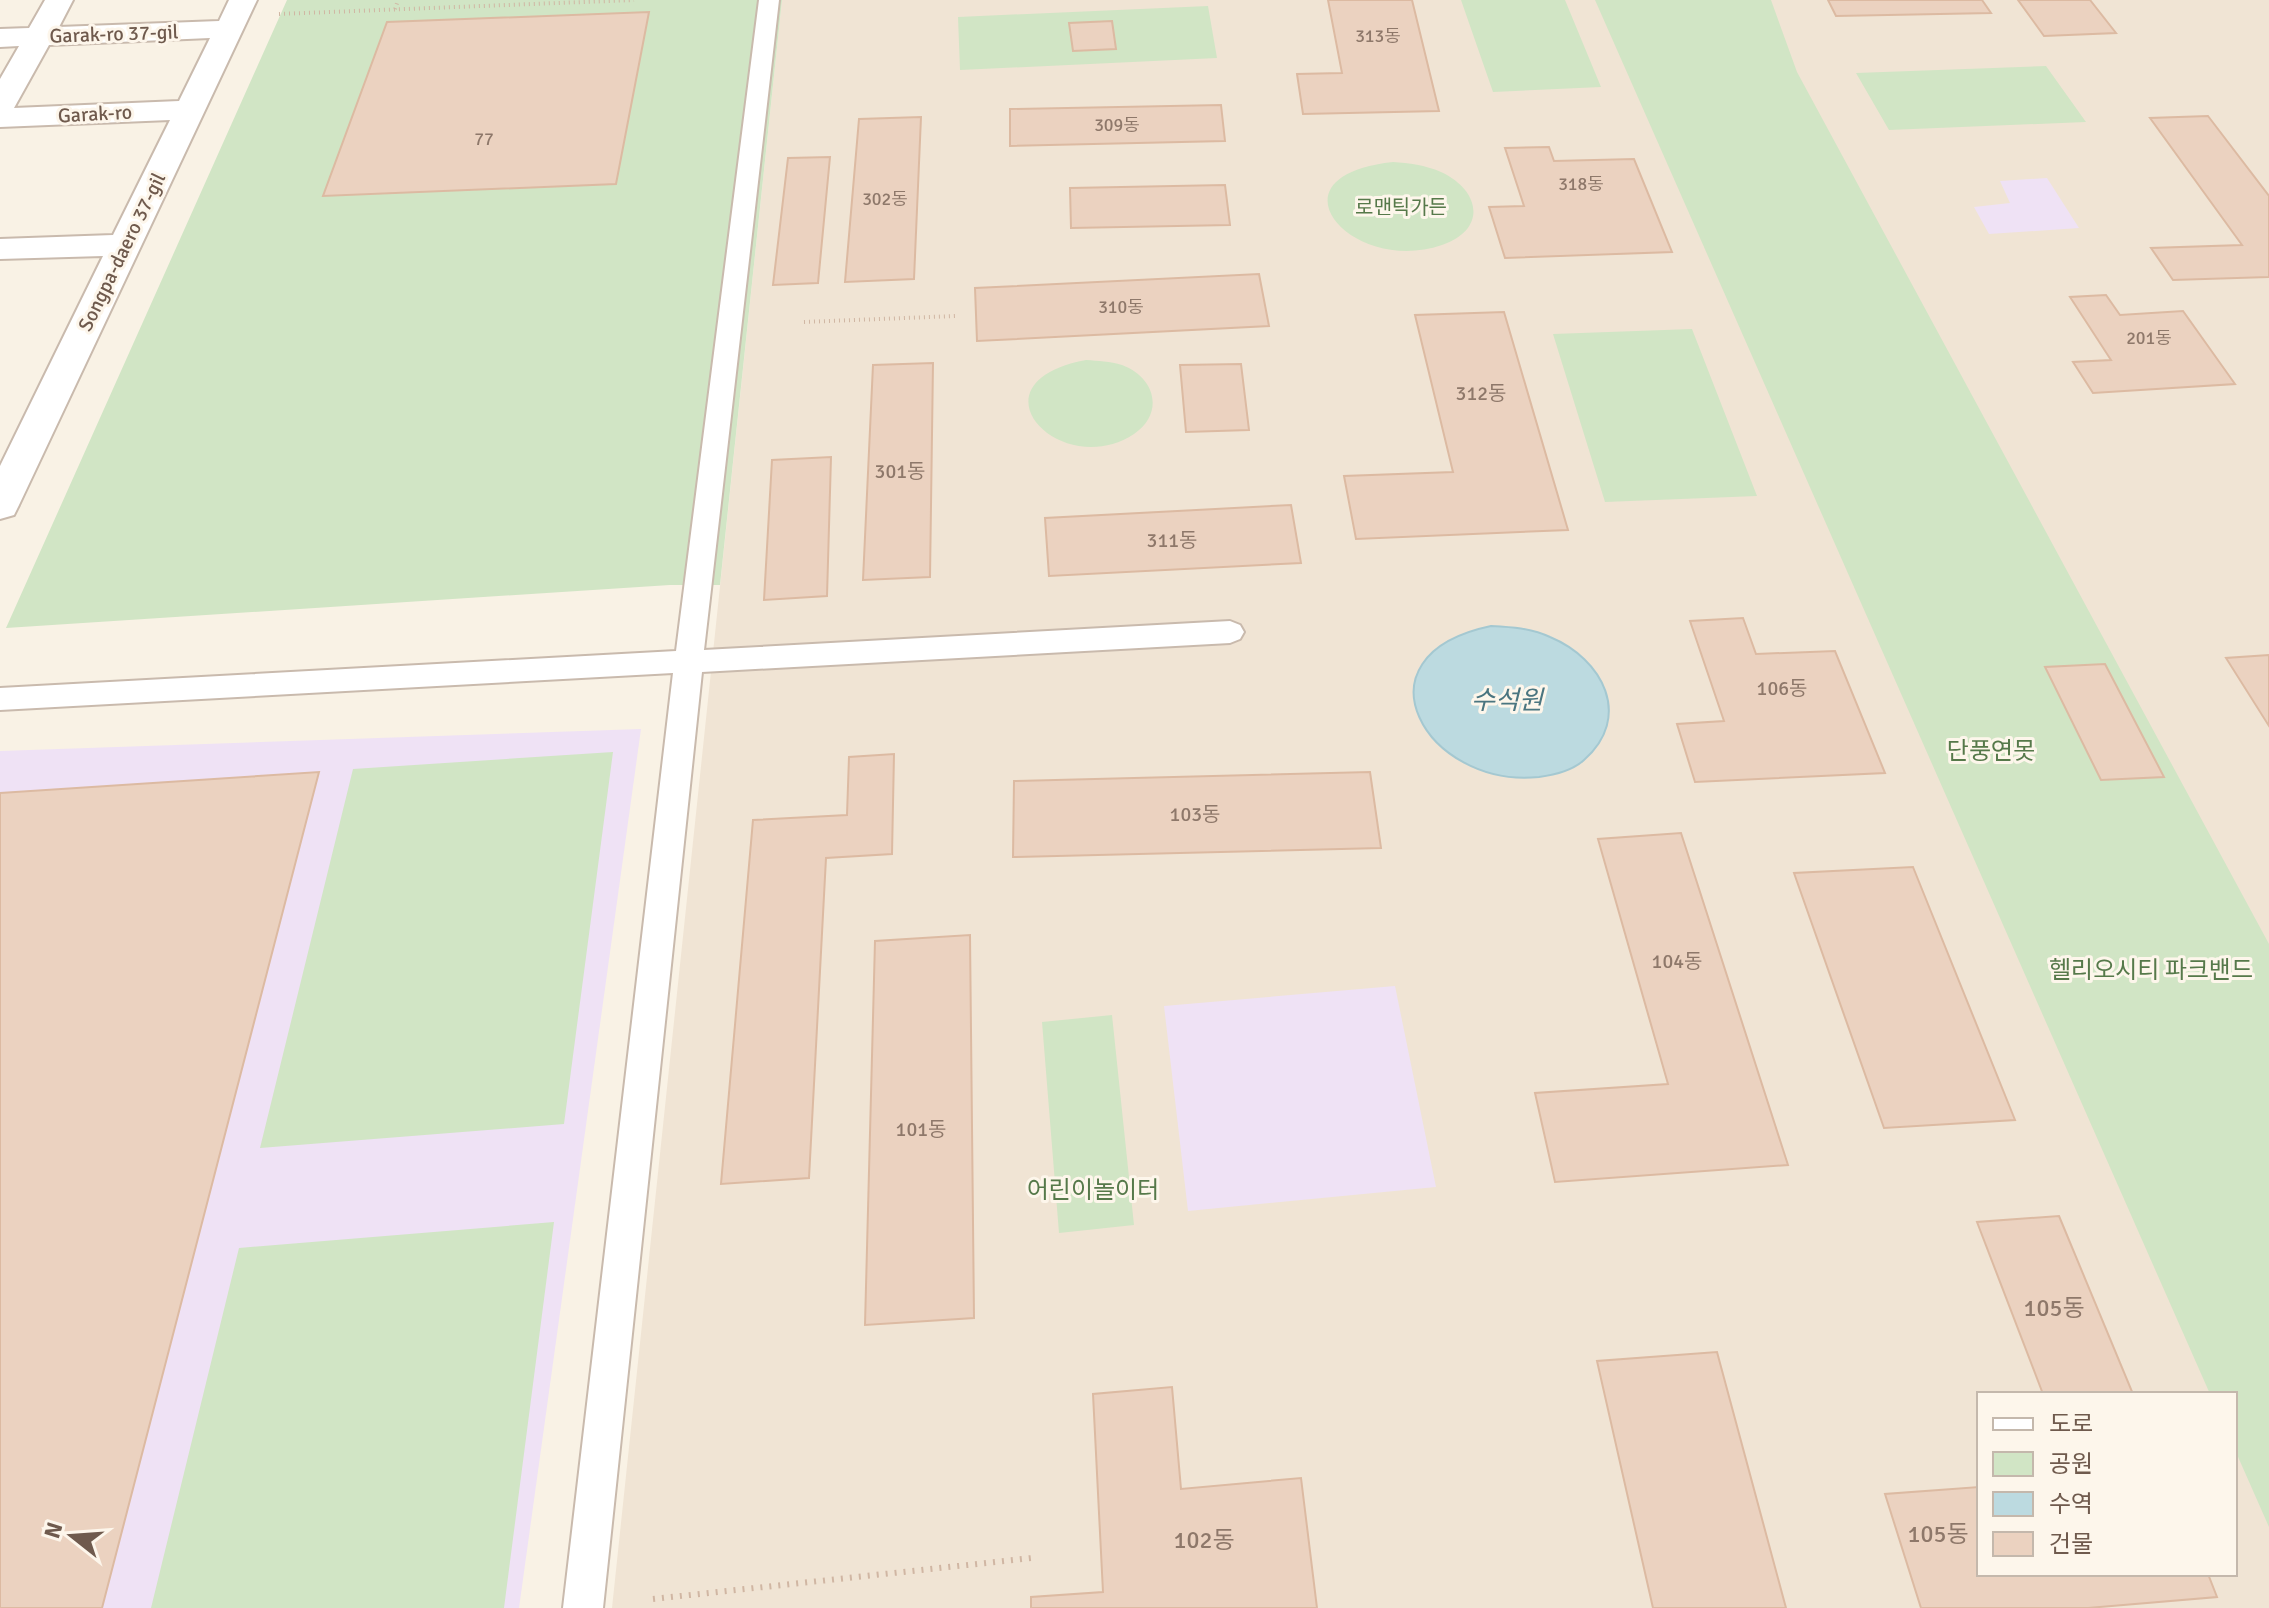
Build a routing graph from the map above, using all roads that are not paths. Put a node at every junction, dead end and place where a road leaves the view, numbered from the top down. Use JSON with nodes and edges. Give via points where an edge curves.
{"nodes":[{"id":1,"x":59,"y":0,"type":"edge"},
{"id":2,"x":769,"y":0,"type":"edge"},
{"id":3,"x":247,"y":14,"type":"edge"},
{"id":4,"x":41,"y":36,"type":"junction"},
{"id":5,"x":0,"y":38,"type":"edge"},
{"id":6,"x":0,"y":106,"type":"edge"},
{"id":7,"x":190,"y":110,"type":"junction"},
{"id":8,"x":0,"y":118,"type":"edge"},
{"id":9,"x":126,"y":245,"type":"junction"},
{"id":10,"x":0,"y":249,"type":"edge"},
{"id":11,"x":0,"y":505,"type":"edge"},
{"id":12,"x":1230,"y":632,"type":"dead end"},
{"id":13,"x":689,"y":661,"type":"junction"},
{"id":14,"x":0,"y":699,"type":"edge"},
{"id":15,"x":583,"y":1608,"type":"edge"}],
"edges":[{"from":1,"to":4,"type":"street"},
{"from":2,"to":13,"type":"lane"},
{"from":3,"to":4,"type":"street","name":"Garak-ro 37-gil"},
{"from":3,"to":7,"type":"street","name":"Songpa-daero 37-gil"},
{"from":4,"to":5,"type":"street","name":"Garak-ro 37-gil"},
{"from":4,"to":6,"type":"street"},
{"from":7,"to":8,"type":"street","name":"Garak-ro"},
{"from":7,"to":9,"type":"street","name":"Songpa-daero 37-gil"},
{"from":9,"to":10,"type":"street"},
{"from":9,"to":11,"type":"street","name":"Songpa-daero 37-gil"},
{"from":12,"to":13,"type":"lane"},
{"from":13,"to":14,"type":"lane"},
{"from":13,"to":15,"type":"lane"}]}
